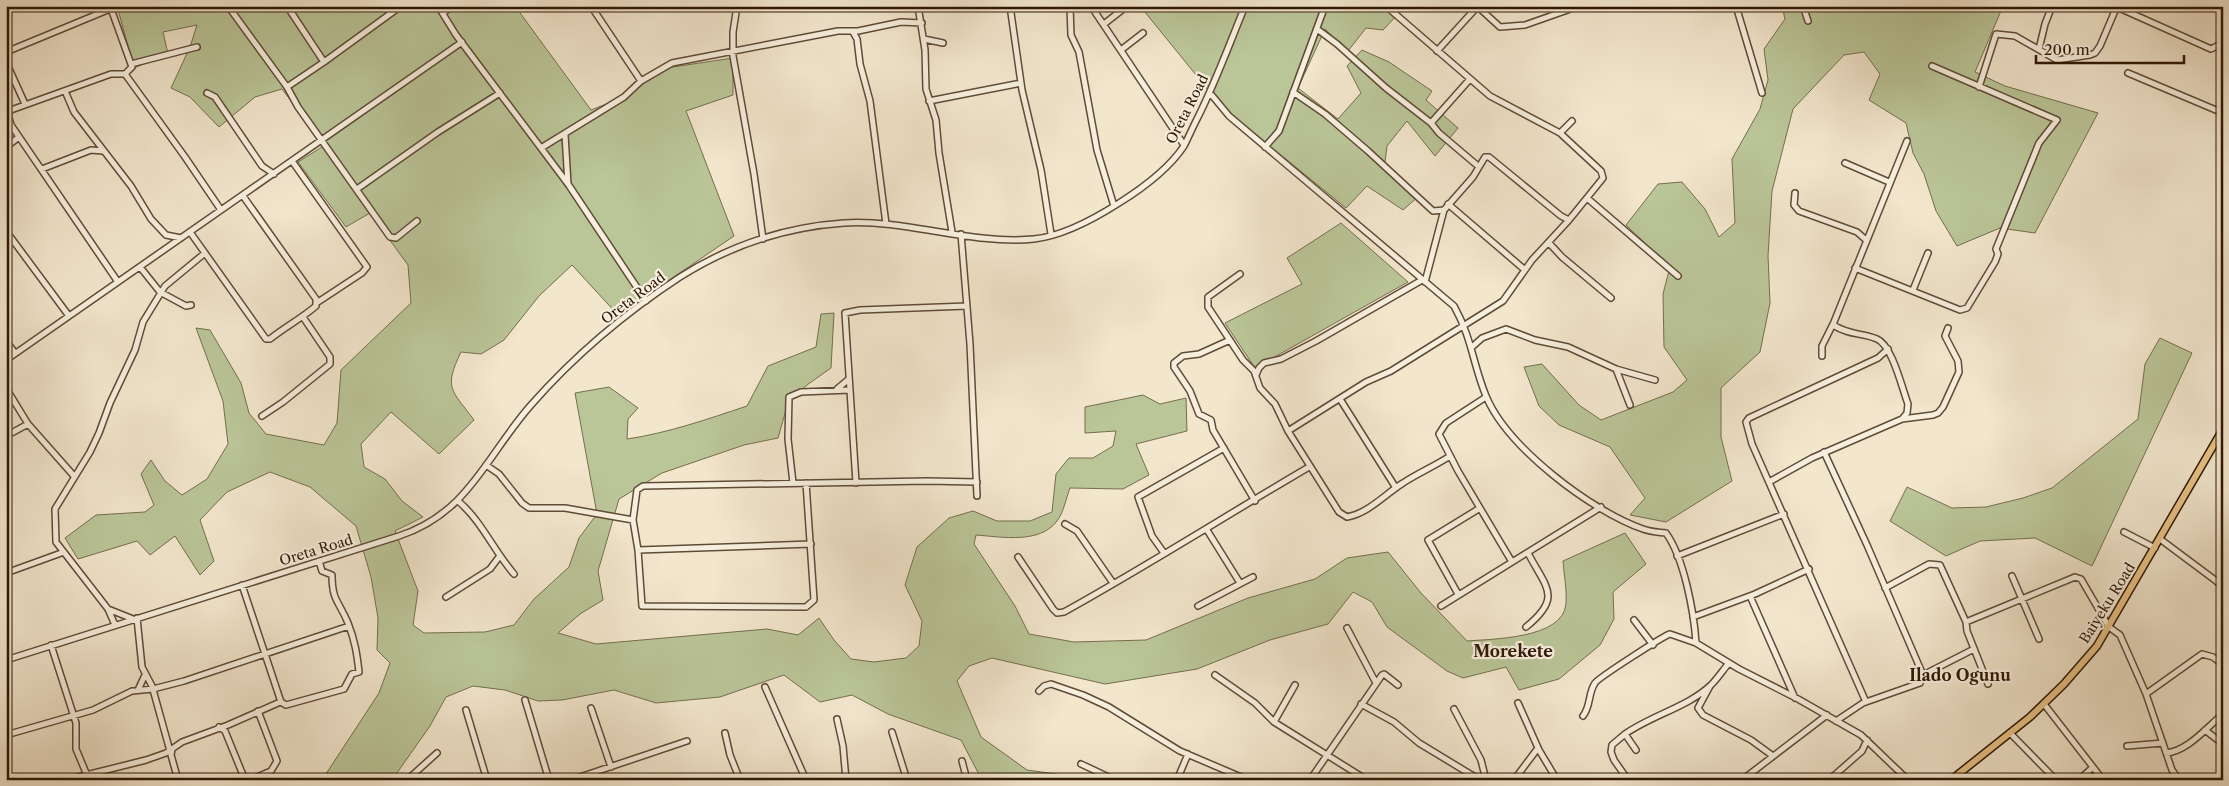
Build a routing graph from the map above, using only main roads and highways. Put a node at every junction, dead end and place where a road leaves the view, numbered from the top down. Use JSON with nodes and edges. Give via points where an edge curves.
{"nodes":[{"id":1,"x":2223,"y":428,"type":"edge"},
{"id":2,"x":1951,"y":780,"type":"edge"}],
"edges":[{"from":1,"to":2,"type":"main road","name":"Baiyeku Road","via":[[2097,646],[2044,704]]}]}
